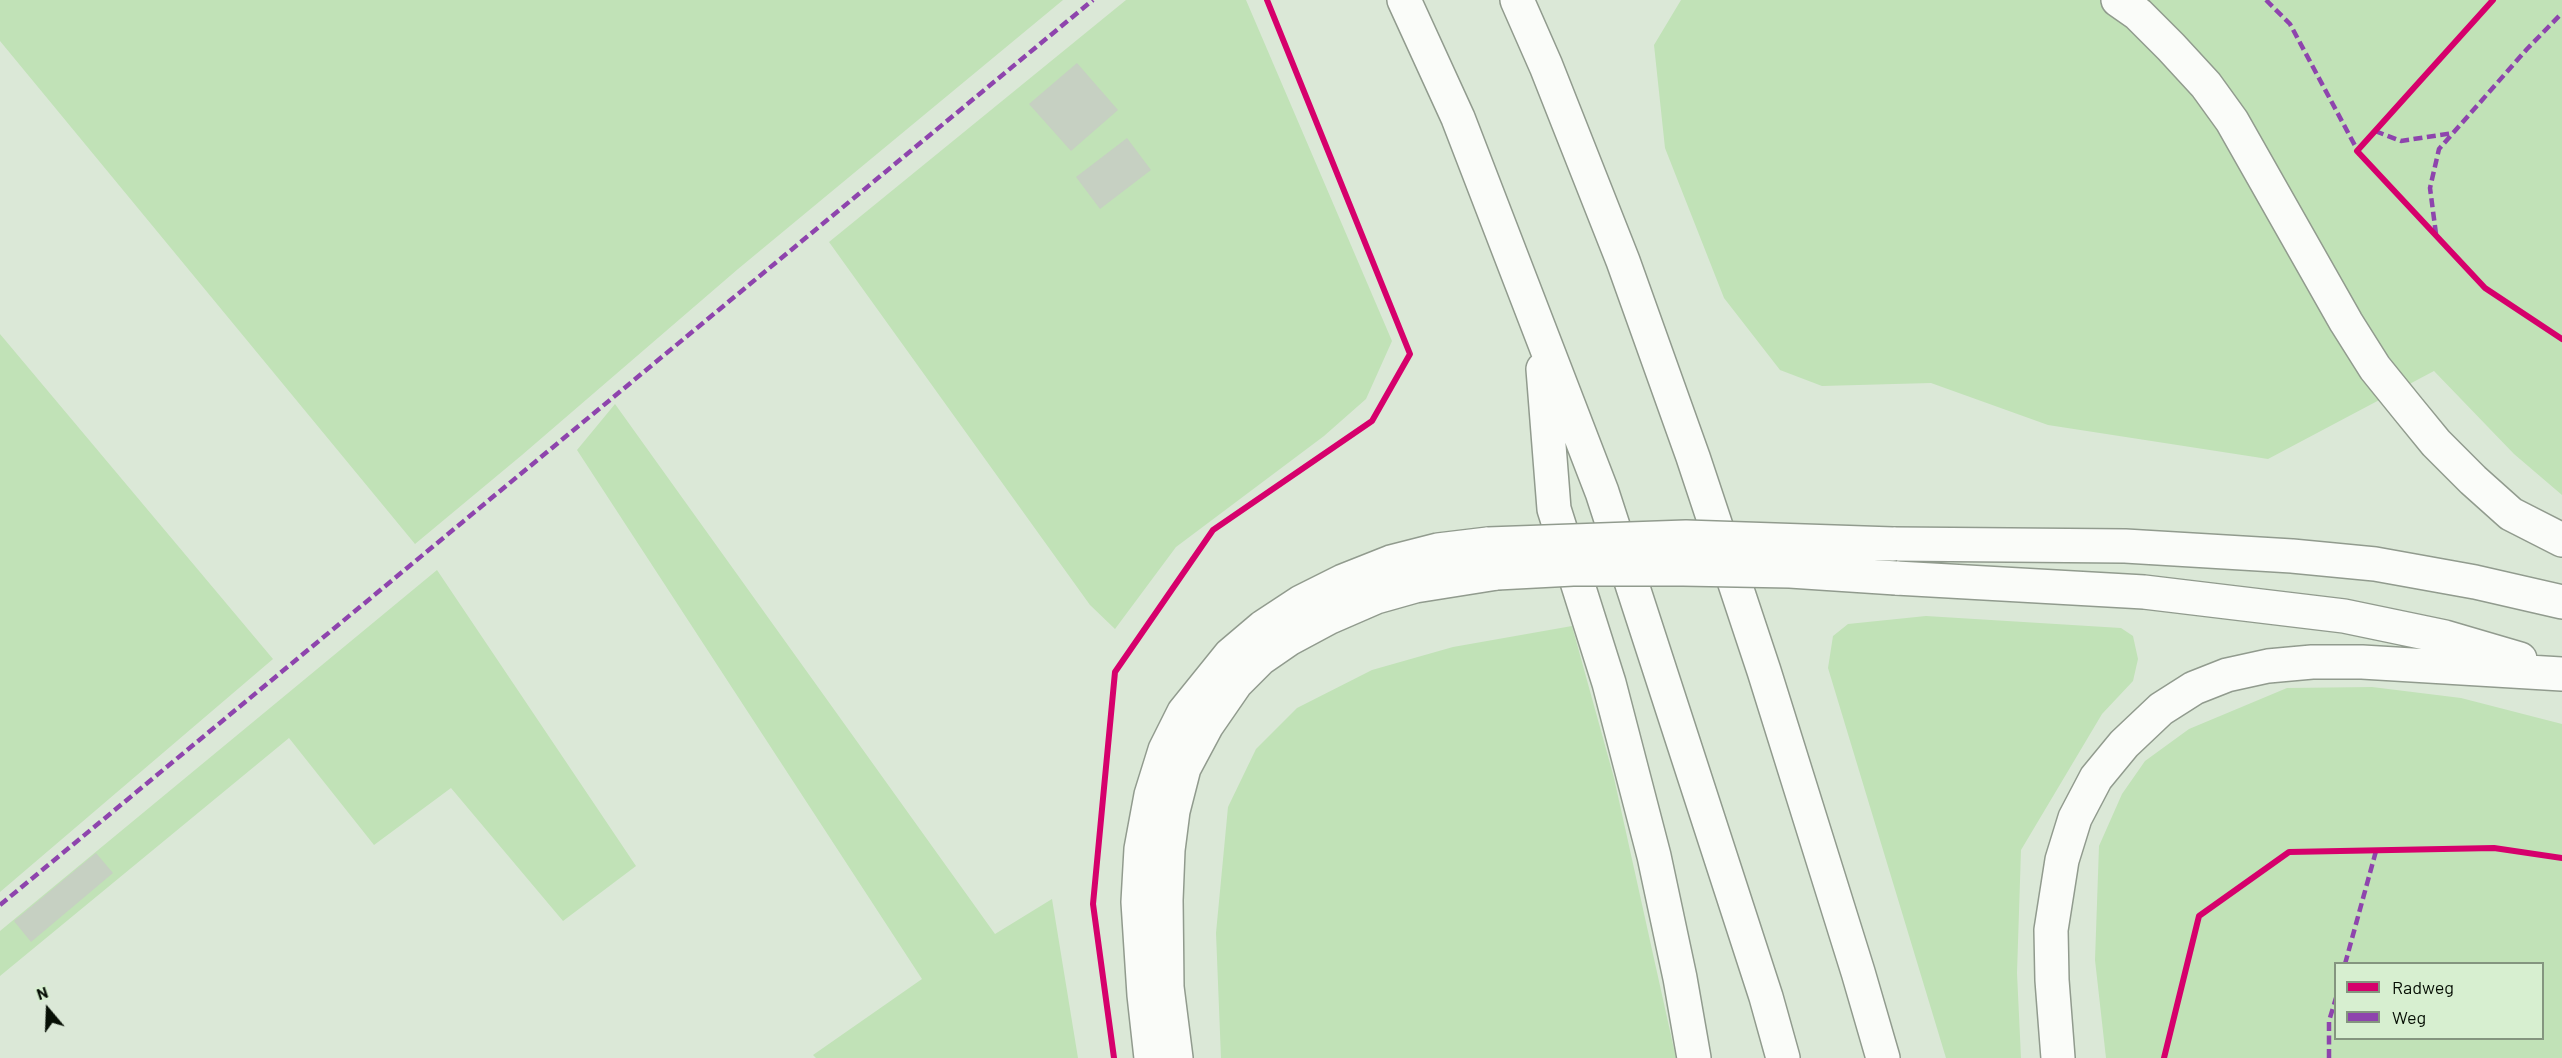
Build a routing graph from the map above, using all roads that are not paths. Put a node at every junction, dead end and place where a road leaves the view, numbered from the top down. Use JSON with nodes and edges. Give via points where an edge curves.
{"nodes":[{"id":1,"x":1404,"y":0,"type":"edge"},
{"id":2,"x":1517,"y":0,"type":"edge"},
{"id":3,"x":2118,"y":0,"type":"edge"},
{"id":4,"x":1541,"y":334,"type":"junction"},
{"id":5,"x":2562,"y":540,"type":"edge"},
{"id":6,"x":1492,"y":558,"type":"junction"},
{"id":7,"x":2562,"y":602,"type":"edge"},
{"id":8,"x":2562,"y":673,"type":"edge"},
{"id":9,"x":1151,"y":1058,"type":"edge"},
{"id":10,"x":1176,"y":1058,"type":"edge"},
{"id":11,"x":1694,"y":1058,"type":"edge"},
{"id":12,"x":1783,"y":1058,"type":"edge"},
{"id":13,"x":1883,"y":1058,"type":"edge"},
{"id":14,"x":2058,"y":1058,"type":"edge"}],
"edges":[{"from":1,"to":4,"type":"highway","via":[[1458,118]]},
{"from":2,"to":13,"type":"highway","via":[[1623,261],[1693,457],[1771,693]]},
{"from":3,"to":5,"type":"highway","via":[[2171,47],[2232,121],[2374,368],[2473,480],[2511,514]]},
{"from":4,"to":11,"type":"highway","via":[[1554,509],[1612,694],[1654,856]]},
{"from":4,"to":12,"type":"highway","via":[[1602,492]]},
{"from":6,"to":7,"type":"highway","bridge":true,"via":[[1686,537],[2125,546],[2375,564]]},
{"from":6,"to":8,"type":"highway","bridge":true,"via":[[1573,568],[1790,571],[2144,592],[2344,616],[2445,637]]},
{"from":6,"to":9,"type":"highway","via":[[1438,550],[1343,580],[1263,627],[1230,655],[1184,712],[1165,750],[1151,795],[1142,849],[1138,902]]},
{"from":6,"to":10,"type":"highway","via":[[1376,597],[1289,639],[1260,659],[1236,683],[1207,725],[1184,768],[1168,850],[1167,987]]},
{"from":8,"to":14,"type":"highway","via":[[2362,662],[2301,663],[2227,675],[2194,688],[2161,708],[2096,778],[2075,818],[2062,860],[2051,930]]}]}
